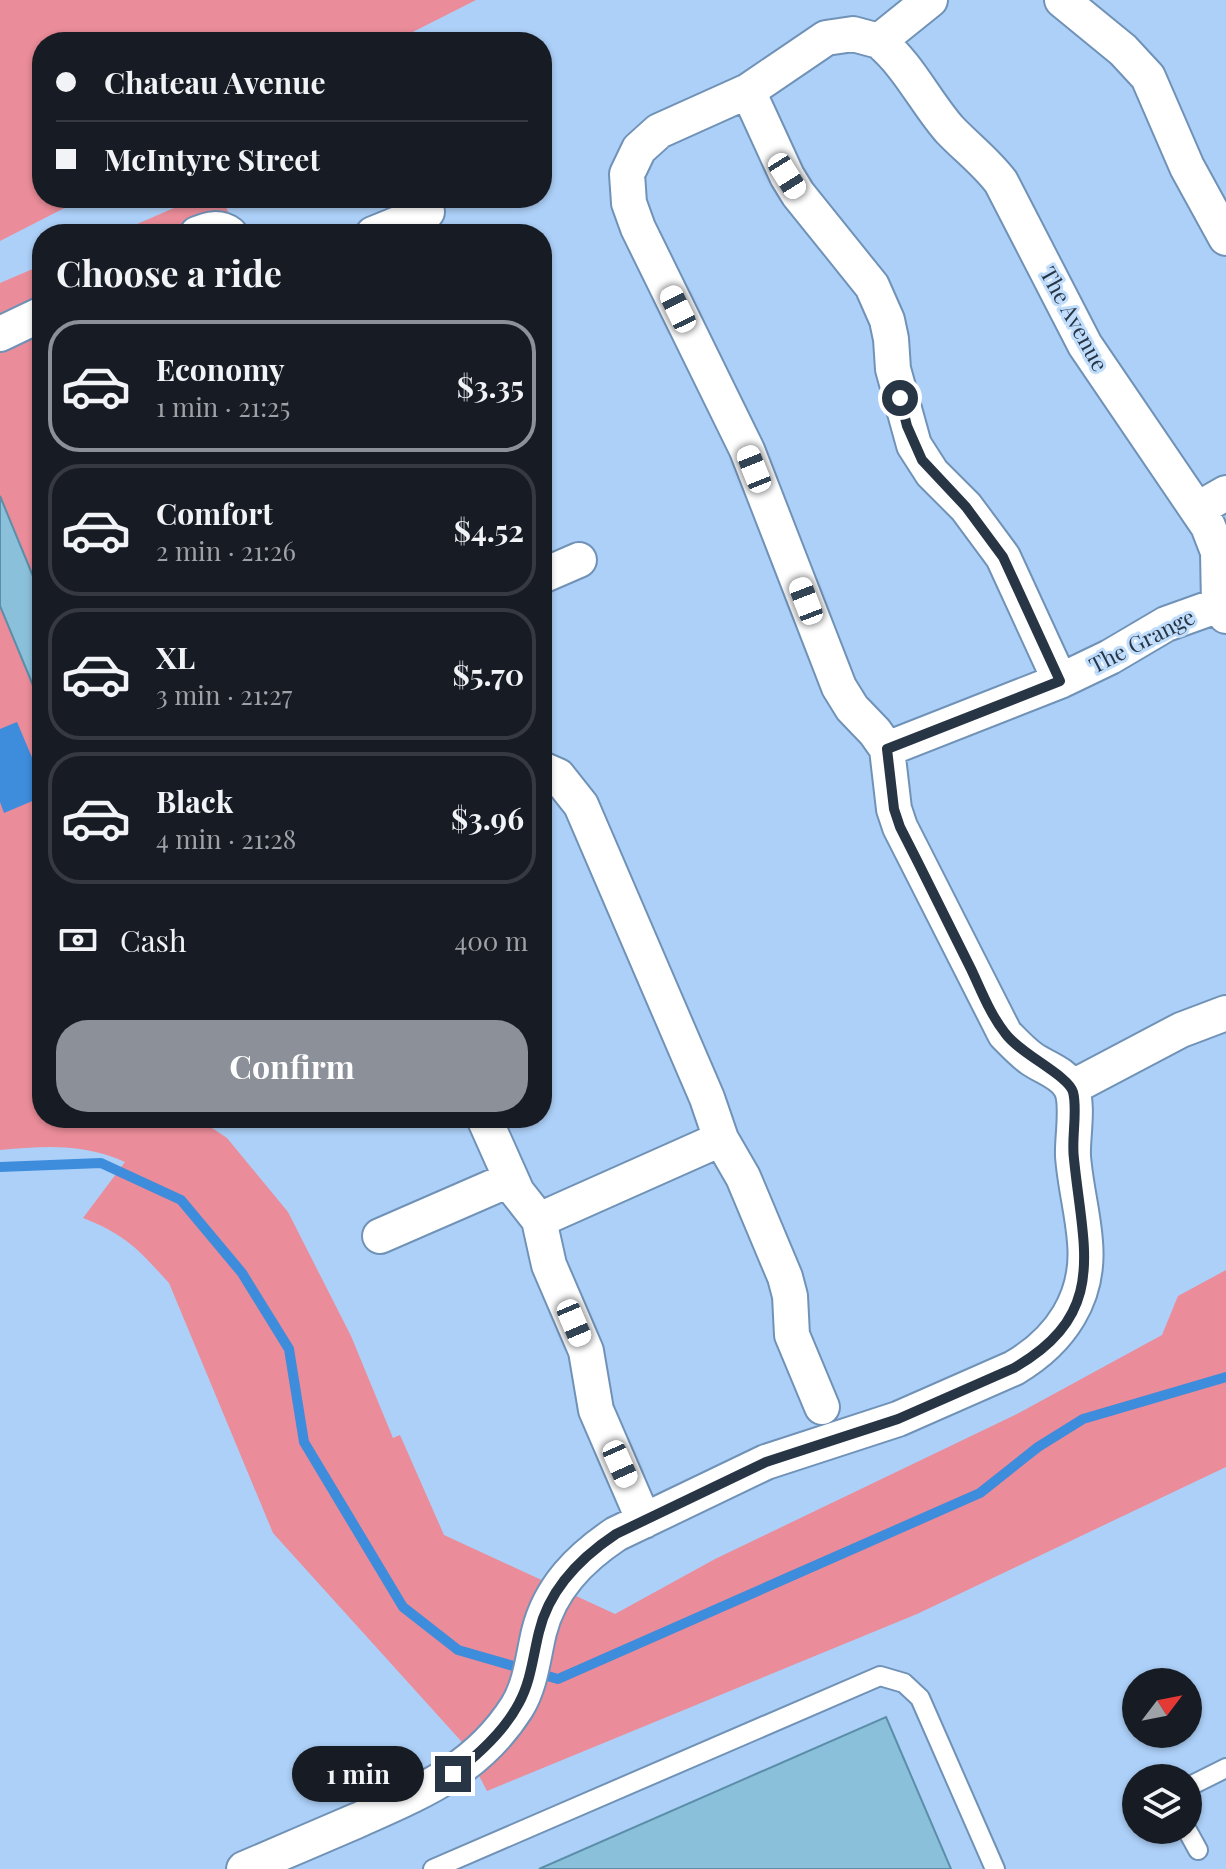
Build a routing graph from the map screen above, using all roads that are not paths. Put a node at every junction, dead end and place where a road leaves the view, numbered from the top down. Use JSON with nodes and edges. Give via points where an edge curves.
{"nodes":[{"id":1,"x":930,"y":0,"type":"edge"},
{"id":2,"x":1062,"y":0,"type":"edge"},
{"id":3,"x":879,"y":41,"type":"junction"},
{"id":4,"x":748,"y":91,"type":"junction"},
{"id":5,"x":427,"y":212,"type":"dead end"},
{"id":6,"x":398,"y":224,"type":"edge"},
{"id":7,"x":1226,"y":238,"type":"edge"},
{"id":8,"x":32,"y":319,"type":"edge"},
{"id":9,"x":0,"y":334,"type":"edge"},
{"id":10,"x":1212,"y":501,"type":"edge"},
{"id":11,"x":579,"y":560,"type":"dead end"},
{"id":12,"x":552,"y":572,"type":"edge"},
{"id":13,"x":1222,"y":610,"type":"edge"},
{"id":14,"x":1060,"y":681,"type":"junction"},
{"id":15,"x":887,"y":749,"type":"junction"},
{"id":16,"x":552,"y":773,"type":"edge"},
{"id":17,"x":1226,"y":1013,"type":"edge"},
{"id":18,"x":1071,"y":1088,"type":"junction"},
{"id":19,"x":488,"y":1128,"type":"edge"},
{"id":20,"x":721,"y":1139,"type":"junction"},
{"id":21,"x":511,"y":1179,"type":"junction"},
{"id":22,"x":539,"y":1220,"type":"junction"},
{"id":23,"x":380,"y":1236,"type":"dead end"},
{"id":24,"x":822,"y":1407,"type":"dead end"},
{"id":25,"x":644,"y":1521,"type":"junction"},
{"id":26,"x":1226,"y":1768,"type":"edge"},
{"id":27,"x":1202,"y":1780,"type":"edge"},
{"id":28,"x":1195,"y":1844,"type":"edge"},
{"id":29,"x":1198,"y":1850,"type":"dead end"},
{"id":30,"x":244,"y":1869,"type":"edge"},
{"id":31,"x":433,"y":1869,"type":"edge"},
{"id":32,"x":995,"y":1869,"type":"edge"}],
"edges":[{"from":1,"to":3,"type":"street"},
{"from":2,"to":7,"type":"street","via":[[1148,77],[1187,167]]},
{"from":3,"to":4,"type":"street","via":[[853,34],[826,38]]},
{"from":3,"to":10,"type":"street","name":"The Avenue","via":[[1001,182],[1085,345]]},
{"from":4,"to":14,"type":"street","via":[[798,194],[872,286],[887,320],[893,369],[914,445],[1003,557]]},
{"from":4,"to":15,"type":"street","via":[[649,139],[631,162],[626,188],[638,228],[747,450],[839,687]]},
{"from":5,"to":6,"type":"street"},
{"from":8,"to":9,"type":"street"},
{"from":10,"to":13,"type":"street","name":"The Avenue","via":[[1208,526],[1218,552]]},
{"from":11,"to":12,"type":"street"},
{"from":13,"to":14,"type":"street","name":"The Grange","via":[[1166,624]]},
{"from":14,"to":15,"type":"street","name":"The Grange"},
{"from":15,"to":18,"type":"street","via":[[900,827],[996,1019],[1018,1048]]},
{"from":16,"to":20,"type":"street","via":[[581,805]]},
{"from":17,"to":18,"type":"street","via":[[1181,1030]]},
{"from":18,"to":25,"type":"street","via":[[1085,1265],[1076,1302],[1058,1334],[1014,1368],[898,1419],[766,1462]]},
{"from":19,"to":21,"type":"street"},
{"from":20,"to":22,"type":"street"},
{"from":20,"to":24,"type":"street","via":[[785,1277],[792,1335]]},
{"from":21,"to":22,"type":"street"},
{"from":21,"to":23,"type":"street"},
{"from":22,"to":25,"type":"street","via":[[549,1265],[590,1363],[596,1410]]},
{"from":25,"to":30,"type":"street","via":[[581,1559],[555,1595],[538,1633],[520,1703],[490,1742],[453,1774],[413,1796]]},
{"from":26,"to":27,"type":"lane"},
{"from":28,"to":29,"type":"lane"},
{"from":31,"to":32,"type":"lane","via":[[880,1676],[904,1683],[920,1698]]}]}
